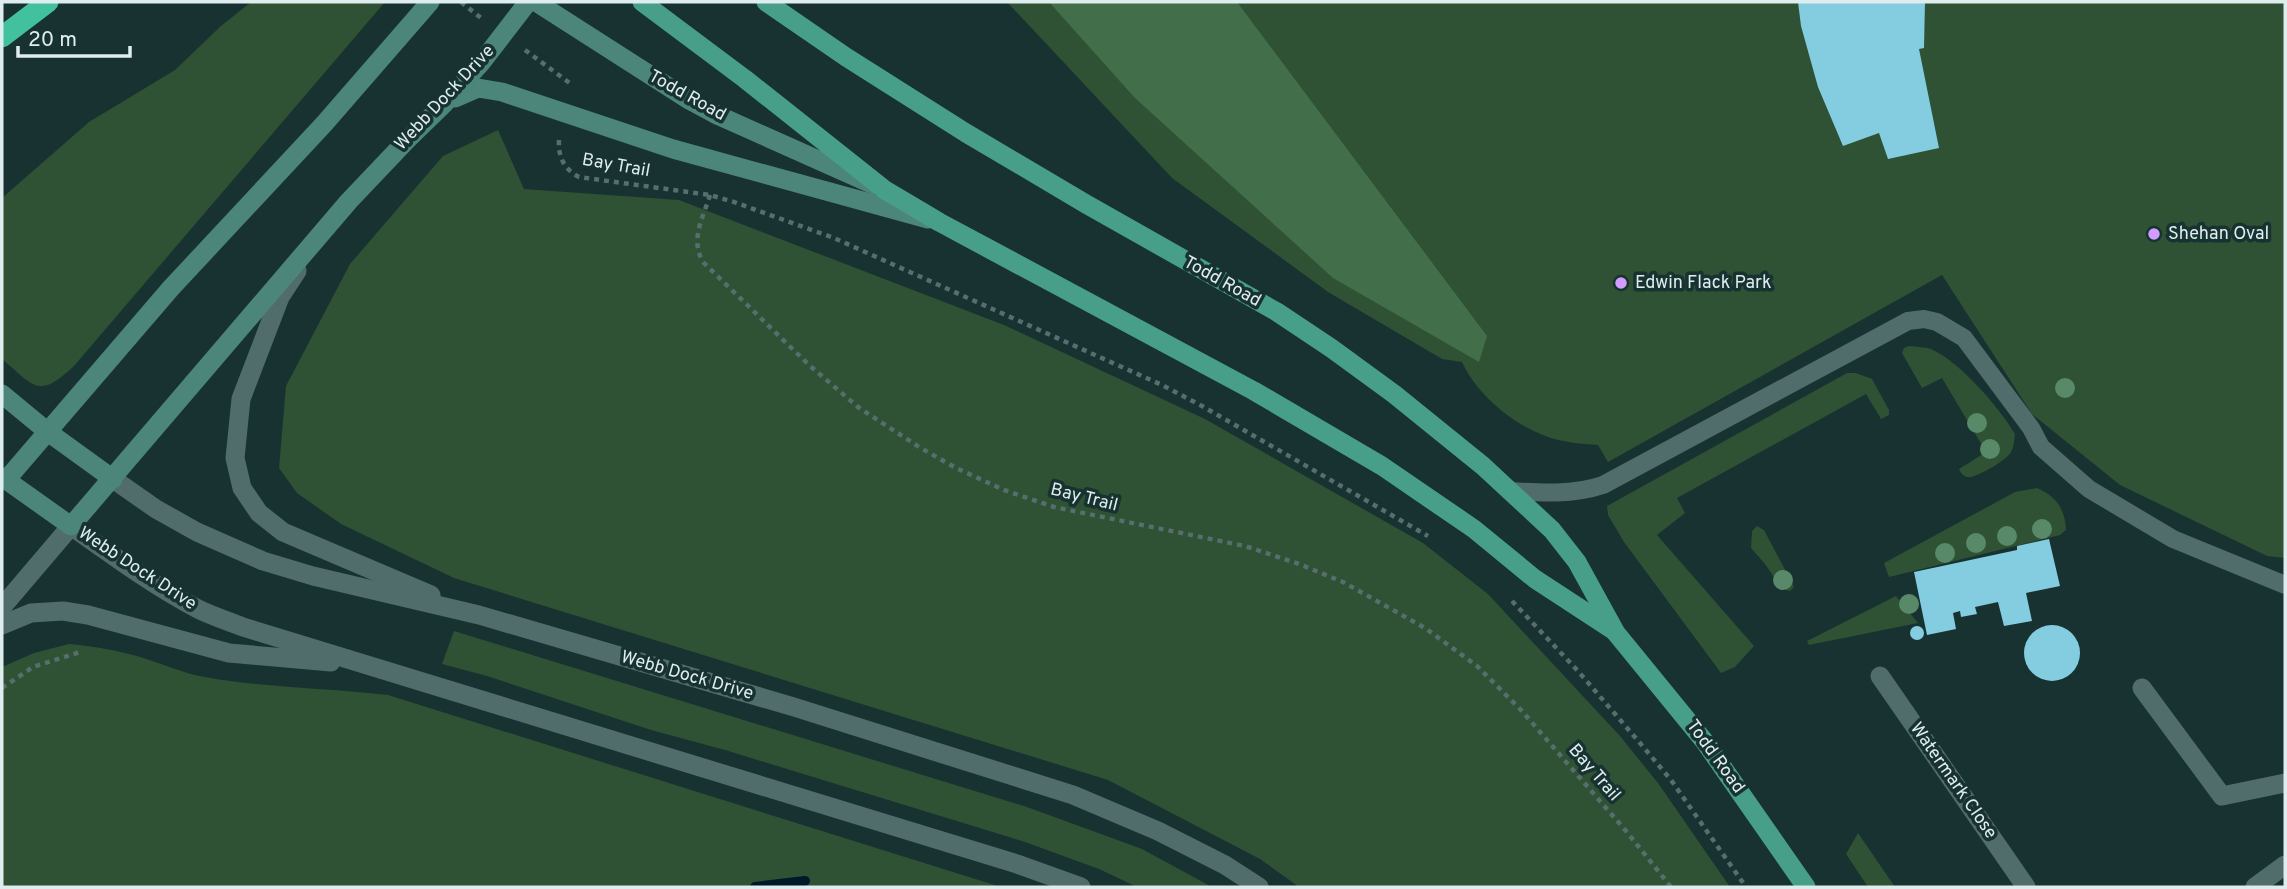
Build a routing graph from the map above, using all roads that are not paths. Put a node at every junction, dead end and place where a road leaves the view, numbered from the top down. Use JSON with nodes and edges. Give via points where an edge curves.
{"nodes":[{"id":1,"x":48,"y":2,"type":"edge"},
{"id":2,"x":430,"y":2,"type":"edge"},
{"id":3,"x":528,"y":2,"type":"edge"},
{"id":4,"x":536,"y":2,"type":"edge"},
{"id":5,"x":642,"y":2,"type":"edge"},
{"id":6,"x":766,"y":2,"type":"edge"},
{"id":7,"x":2,"y":37,"type":"edge"},
{"id":8,"x":444,"y":104,"type":"junction"},
{"id":9,"x":885,"y":190,"type":"junction"},
{"id":10,"x":939,"y":222,"type":"junction"},
{"id":11,"x":320,"y":234,"type":"junction"},
{"id":12,"x":2,"y":394,"type":"edge"},
{"id":13,"x":48,"y":432,"type":"junction"},
{"id":14,"x":113,"y":479,"type":"junction"},
{"id":15,"x":3,"y":480,"type":"edge"},
{"id":16,"x":1510,"y":491,"type":"junction"},
{"id":17,"x":71,"y":526,"type":"junction"},
{"id":18,"x":2285,"y":584,"type":"edge"},
{"id":19,"x":2,"y":607,"type":"edge"},
{"id":20,"x":479,"y":615,"type":"junction"},
{"id":21,"x":2,"y":625,"type":"edge"},
{"id":22,"x":1616,"y":633,"type":"junction"},
{"id":23,"x":371,"y":666,"type":"junction"},
{"id":24,"x":1880,"y":676,"type":"dead end"},
{"id":25,"x":2142,"y":688,"type":"dead end"},
{"id":26,"x":2285,"y":783,"type":"edge"},
{"id":27,"x":2285,"y":866,"type":"edge"},
{"id":28,"x":1081,"y":887,"type":"edge"},
{"id":29,"x":1259,"y":887,"type":"edge"},
{"id":30,"x":1806,"y":887,"type":"edge"},
{"id":31,"x":2026,"y":887,"type":"edge"},
{"id":32,"x":2255,"y":887,"type":"edge"}],
"edges":[{"from":1,"to":7,"type":"highway"},
{"from":2,"to":13,"type":"main road","name":"Webb Dock Drive","via":[[171,288]]},
{"from":3,"to":8,"type":"main road","name":"Webb Dock Drive"},
{"from":4,"to":9,"type":"main road","name":"Todd Road","via":[[689,100]]},
{"from":5,"to":9,"type":"main road","name":"Todd Road"},
{"from":6,"to":16,"type":"main road","name":"Todd Road","via":[[966,133],[1277,312],[1394,394]]},
{"from":8,"to":10,"type":"main road","via":[[478,88],[502,92],[673,149]]},
{"from":8,"to":11,"type":"main road","name":"Webb Dock Drive"},
{"from":9,"to":10,"type":"main road","name":"Todd Road"},
{"from":10,"to":22,"type":"main road","name":"Todd Road","via":[[1181,351],[1382,466]]},
{"from":11,"to":14,"type":"main road","name":"Webb Dock Drive"},
{"from":11,"to":20,"type":"street","via":[[280,298],[241,399],[235,458],[242,488],[258,513],[284,532]]},
{"from":12,"to":13,"type":"main road","name":"Webb Dock Drive"},
{"from":13,"to":14,"type":"main road","name":"Webb Dock Drive"},
{"from":13,"to":15,"type":"main road","name":"Webb Dock Drive"},
{"from":14,"to":17,"type":"main road"},
{"from":14,"to":20,"type":"street","name":"Webb Dock Drive","via":[[217,543],[263,561]]},
{"from":15,"to":17,"type":"main road","name":"Webb Dock Drive"},
{"from":16,"to":18,"type":"lane","via":[[1561,493],[1603,485],[1908,321],[1924,319],[1964,338],[2040,447],[2089,489],[2174,539]]},
{"from":16,"to":22,"type":"main road","name":"Todd Road","via":[[1552,530],[1577,562]]},
{"from":17,"to":19,"type":"street"},
{"from":17,"to":23,"type":"street","name":"Webb Dock Drive","via":[[200,610]]},
{"from":20,"to":29,"type":"street","name":"Webb Dock Drive","via":[[1073,795],[1158,831]]},
{"from":21,"to":23,"type":"street","via":[[30,613],[63,611],[229,653]]},
{"from":22,"to":30,"type":"main road","name":"Todd Road","via":[[1705,742]]},
{"from":23,"to":28,"type":"street","name":"Webb Dock Drive"},
{"from":24,"to":31,"type":"street","name":"Watermark Close"},
{"from":25,"to":26,"type":"street","via":[[2222,796]]},
{"from":27,"to":32,"type":"street"}]}
